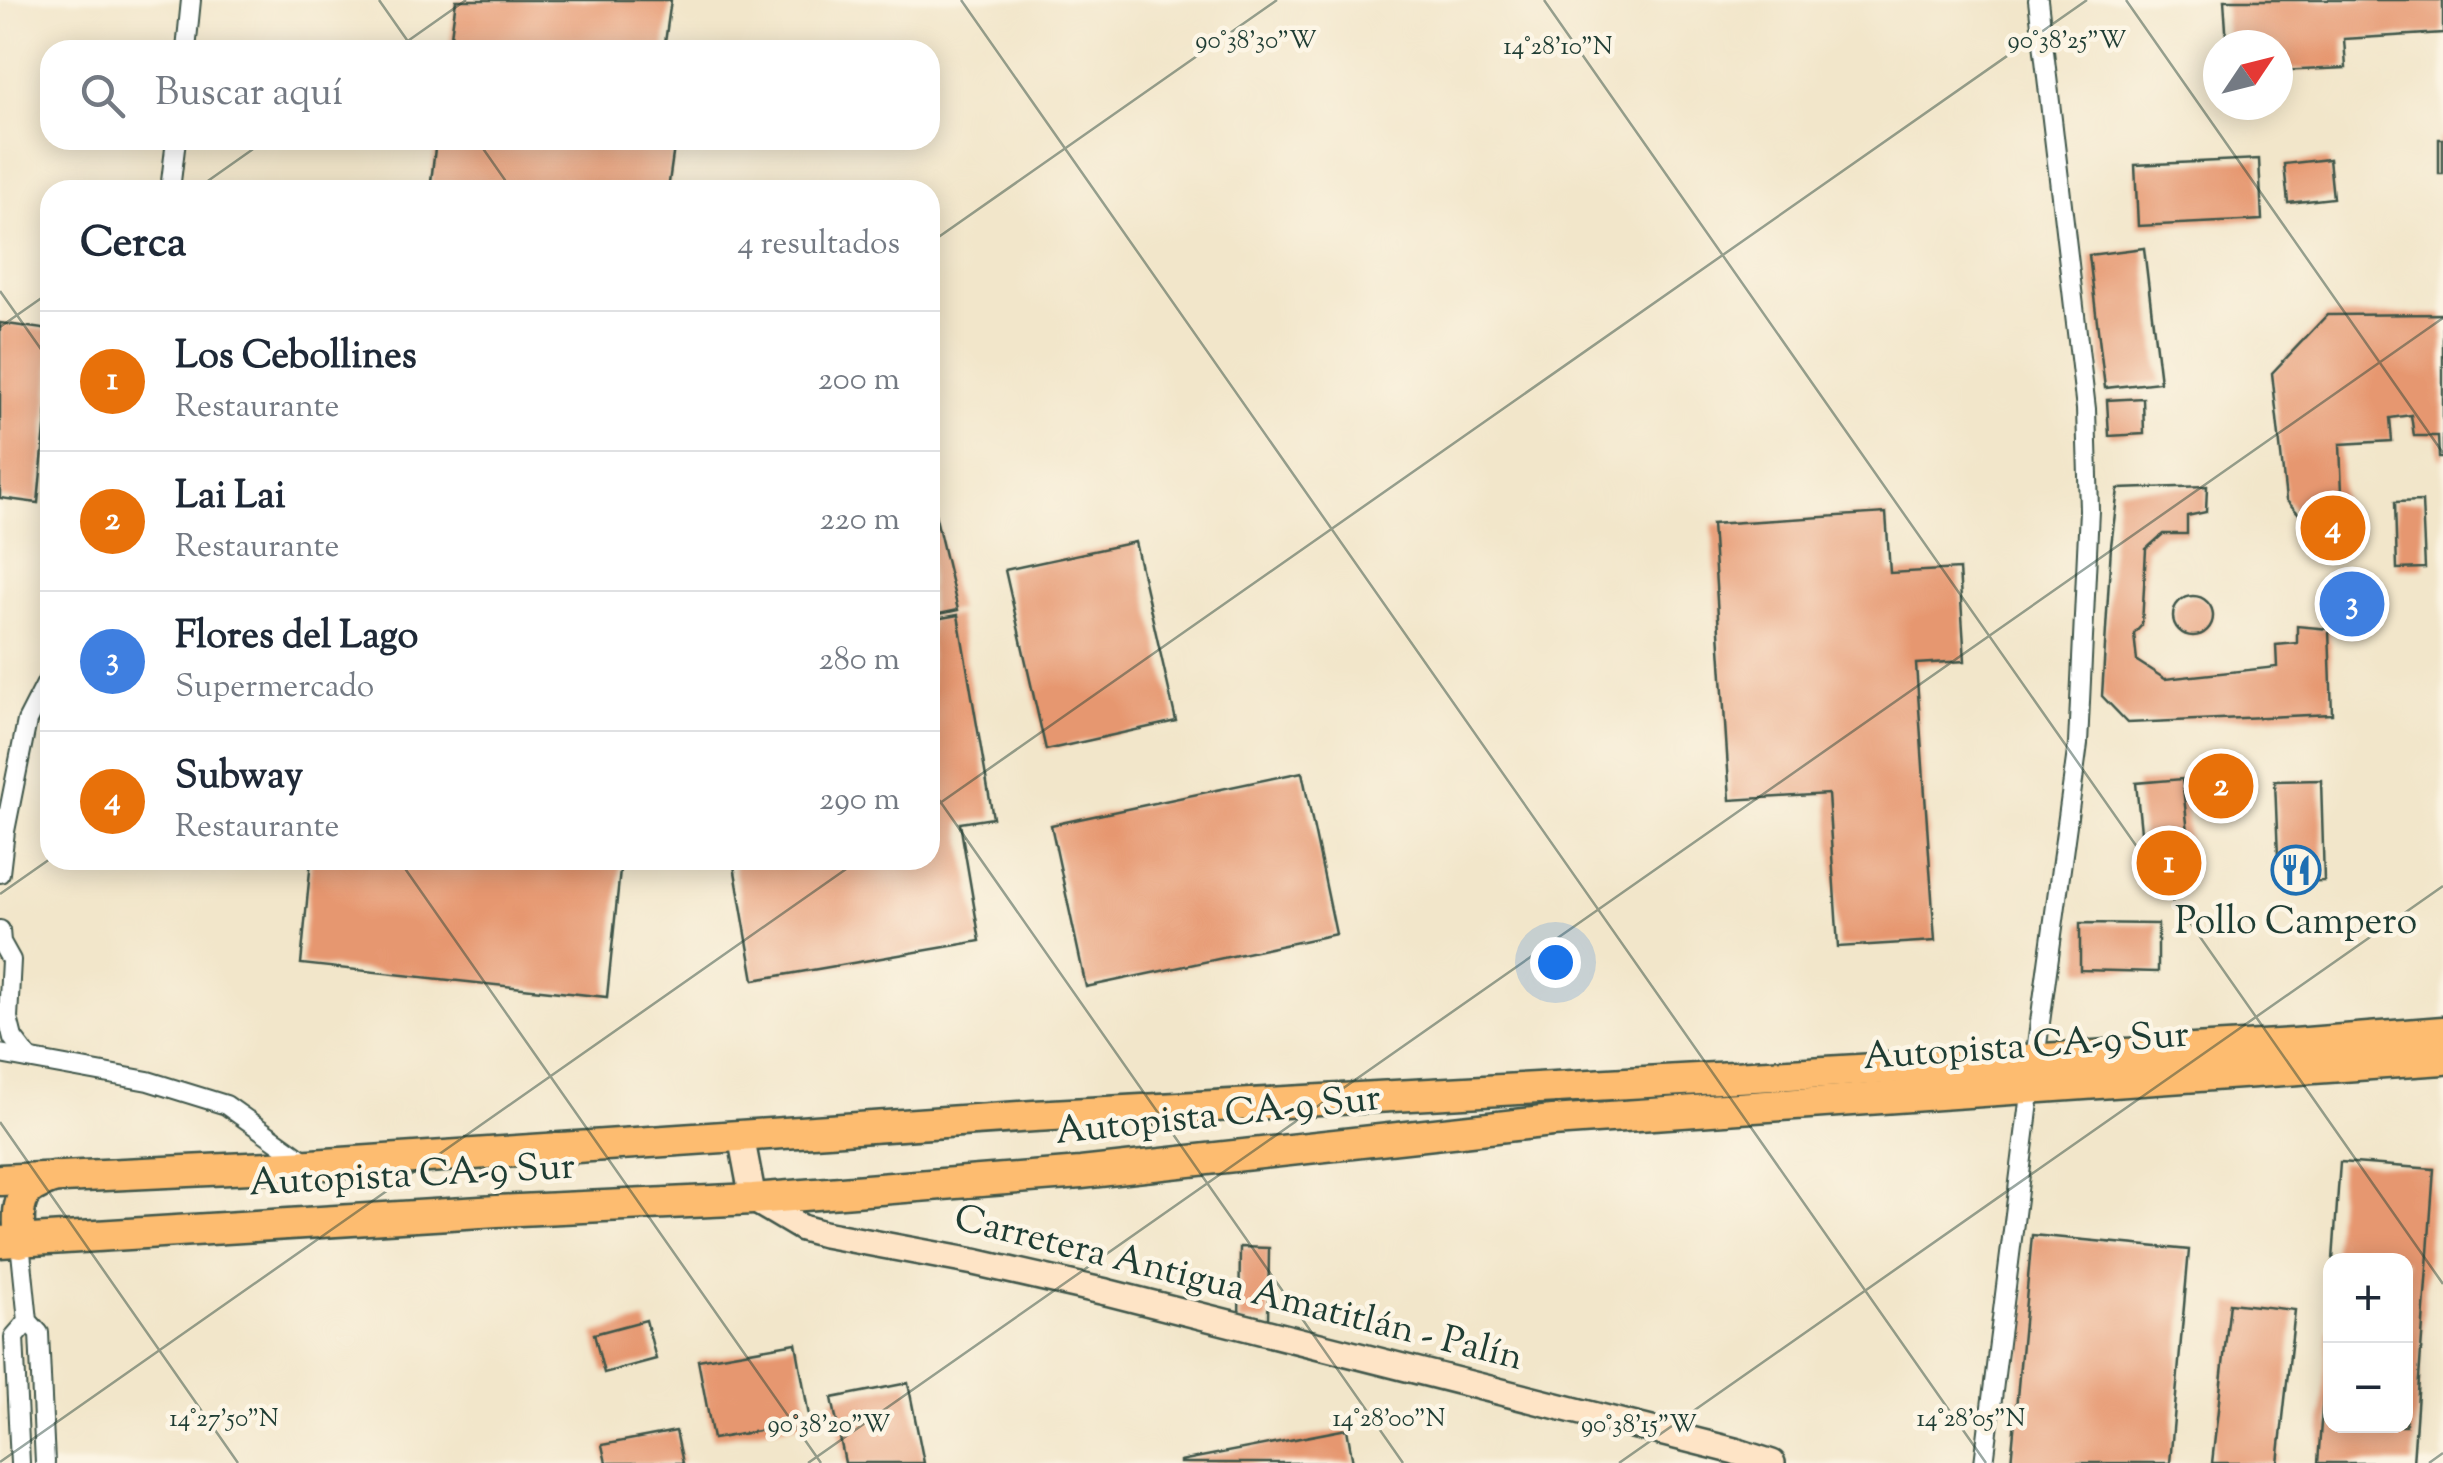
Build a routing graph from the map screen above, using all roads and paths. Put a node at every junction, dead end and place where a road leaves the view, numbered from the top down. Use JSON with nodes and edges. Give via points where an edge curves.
{"nodes":[{"id":1,"x":192,"y":0,"type":"edge"},
{"id":2,"x":2038,"y":0,"type":"edge"},
{"id":3,"x":187,"y":40,"type":"edge"},
{"id":4,"x":175,"y":150,"type":"edge"},
{"id":5,"x":171,"y":180,"type":"edge"},
{"id":6,"x":40,"y":696,"type":"edge"},
{"id":7,"x":0,"y":873,"type":"edge"},
{"id":8,"x":0,"y":930,"type":"edge"},
{"id":9,"x":0,"y":942,"type":"edge"},
{"id":10,"x":2443,"y":1032,"type":"edge"},
{"id":11,"x":0,"y":1054,"type":"edge"},
{"id":12,"x":28,"y":1059,"type":"junction"},
{"id":13,"x":2443,"y":1059,"type":"edge"},
{"id":14,"x":2033,"y":1073,"type":"junction"},
{"id":15,"x":741,"y":1136,"type":"junction"},
{"id":16,"x":311,"y":1166,"type":"junction"},
{"id":17,"x":56,"y":1176,"type":"junction"},
{"id":18,"x":0,"y":1180,"type":"edge"},
{"id":19,"x":753,"y":1199,"type":"junction"},
{"id":20,"x":10,"y":1242,"type":"edge"},
{"id":21,"x":28,"y":1320,"type":"junction"},
{"id":22,"x":20,"y":1463,"type":"edge"},
{"id":23,"x":45,"y":1463,"type":"edge"},
{"id":24,"x":1772,"y":1463,"type":"edge"},
{"id":25,"x":1984,"y":1463,"type":"edge"}],
"edges":[{"from":1,"to":3,"type":"street"},
{"from":2,"to":14,"type":"street","via":[[2086,409],[2089,510],[2078,744]]},
{"from":4,"to":5,"type":"street"},
{"from":6,"to":7,"type":"street","via":[[27,721]]},
{"from":8,"to":9,"type":"street"},
{"from":9,"to":12,"type":"street","via":[[11,960],[13,1038]]},
{"from":10,"to":14,"type":"highway","name":"Autopista CA-9 Sur"},
{"from":11,"to":12,"type":"street"},
{"from":12,"to":16,"type":"street","via":[[148,1080],[226,1105]]},
{"from":13,"to":14,"type":"highway","name":"Autopista CA-9 Sur"},
{"from":14,"to":15,"type":"highway","name":"Autopista CA-9 Sur","via":[[1034,1116]]},
{"from":14,"to":19,"type":"highway","name":"Autopista CA-9 Sur","via":[[1081,1172]]},
{"from":14,"to":25,"type":"street"},
{"from":15,"to":16,"type":"highway","name":"Autopista CA-9 Sur"},
{"from":15,"to":19,"type":"main road"},
{"from":16,"to":17,"type":"highway","name":"Autopista CA-9 Sur"},
{"from":17,"to":18,"type":"highway","name":"Autopista CA-9 Sur"},
{"from":17,"to":20,"type":"highway","via":[[29,1189]]},
{"from":19,"to":20,"type":"highway","name":"Autopista CA-9 Sur"},
{"from":19,"to":24,"type":"main road","name":"Carretera Antigua Amatitlán - Palín","via":[[813,1231],[1106,1292]]},
{"from":20,"to":21,"type":"street"},
{"from":21,"to":22,"type":"street","via":[[14,1337]]},
{"from":21,"to":23,"type":"street","via":[[39,1334]]}]}
